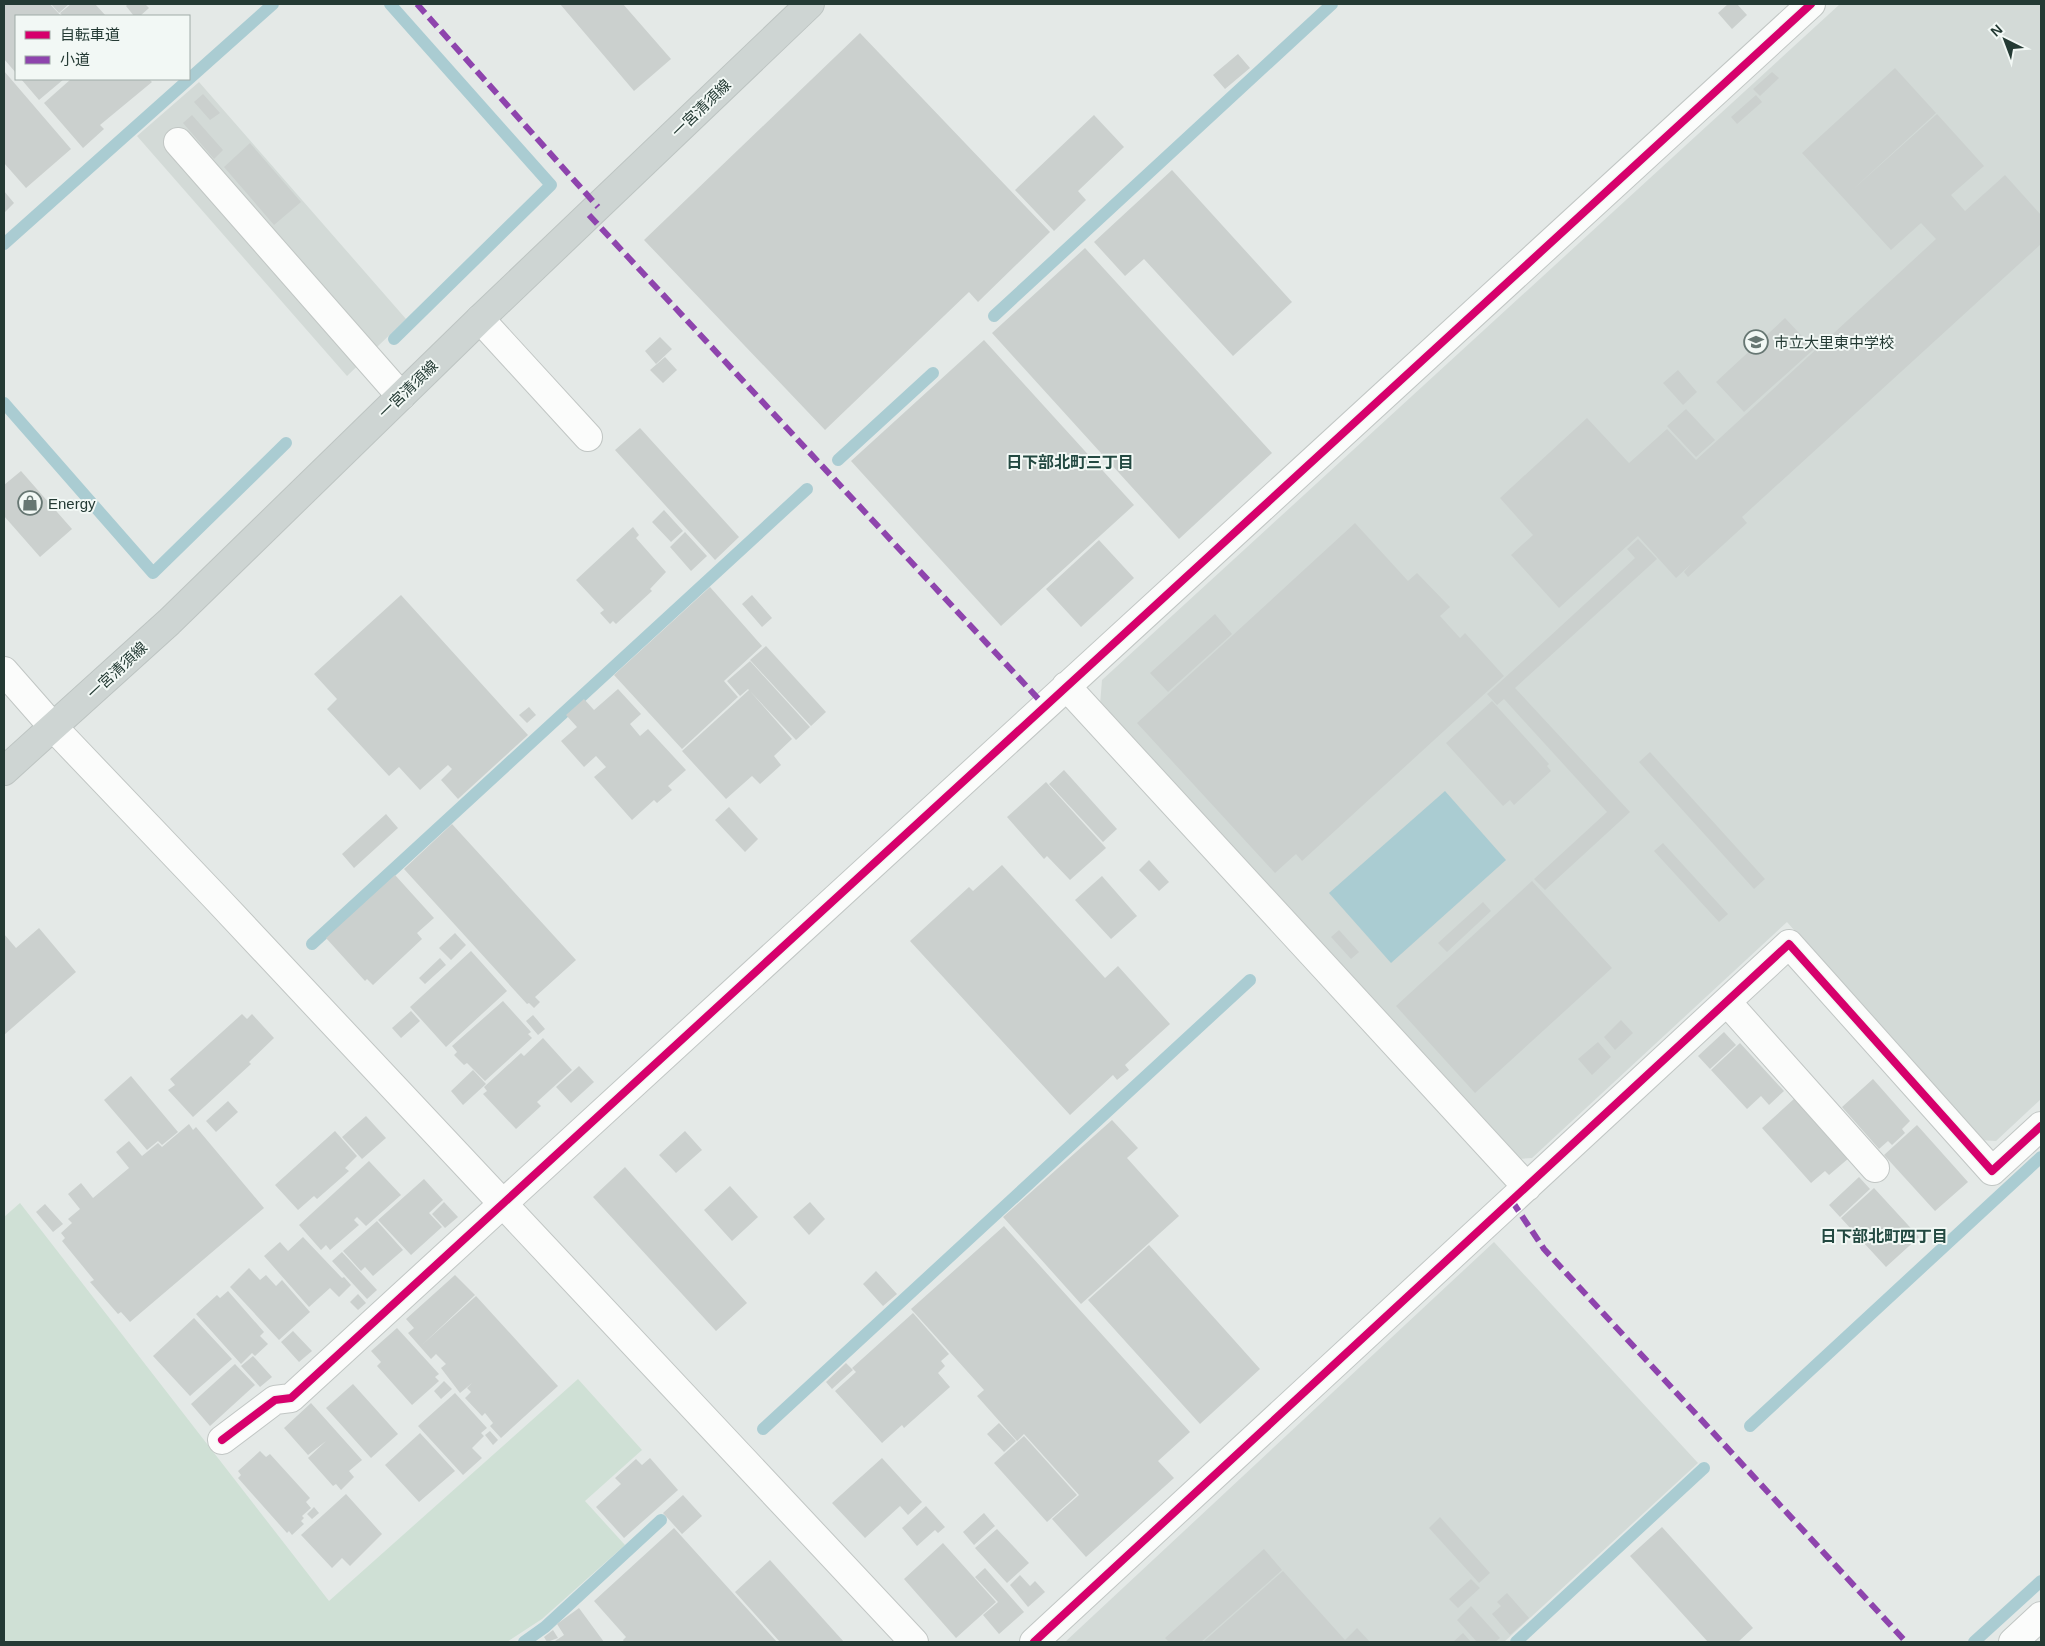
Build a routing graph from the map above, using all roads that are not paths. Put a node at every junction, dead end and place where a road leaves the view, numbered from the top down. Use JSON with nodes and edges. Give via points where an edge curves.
{"nodes":[{"id":1,"x":810,"y":4,"type":"edge"},
{"id":2,"x":1811,"y":4,"type":"edge"},
{"id":3,"x":178,"y":142,"type":"dead end"},
{"id":4,"x":480,"y":318,"type":"junction"},
{"id":5,"x":400,"y":396,"type":"junction"},
{"id":6,"x":588,"y":437,"type":"dead end"},
{"id":7,"x":4,"y":671,"type":"edge"},
{"id":8,"x":1066,"y":686,"type":"junction"},
{"id":9,"x":54,"y":728,"type":"junction"},
{"id":10,"x":4,"y":771,"type":"edge"},
{"id":11,"x":1726,"y":1002,"type":"junction"},
{"id":12,"x":2041,"y":1126,"type":"edge"},
{"id":13,"x":1875,"y":1168,"type":"dead end"},
{"id":14,"x":1527,"y":1187,"type":"junction"},
{"id":15,"x":503,"y":1202,"type":"junction"},
{"id":16,"x":222,"y":1440,"type":"dead end"},
{"id":17,"x":2041,"y":1616,"type":"edge"},
{"id":18,"x":914,"y":1642,"type":"edge"},
{"id":19,"x":1034,"y":1642,"type":"edge"},
{"id":20,"x":2013,"y":1642,"type":"edge"}],
"edges":[{"from":1,"to":4,"type":"main road","name":"一宮清須線"},
{"from":2,"to":8,"type":"street"},
{"from":3,"to":5,"type":"street"},
{"from":4,"to":5,"type":"main road","name":"一宮清須線"},
{"from":4,"to":6,"type":"street"},
{"from":5,"to":9,"type":"main road","name":"一宮清須線","via":[[169,622]]},
{"from":7,"to":9,"type":"street"},
{"from":8,"to":14,"type":"street"},
{"from":8,"to":15,"type":"street"},
{"from":9,"to":10,"type":"main road","name":"一宮清須線"},
{"from":9,"to":15,"type":"street"},
{"from":11,"to":12,"type":"street","via":[[1789,944],[1992,1171]]},
{"from":11,"to":13,"type":"street"},
{"from":11,"to":14,"type":"street"},
{"from":14,"to":19,"type":"street"},
{"from":15,"to":16,"type":"street","via":[[291,1398],[275,1400]]},
{"from":15,"to":18,"type":"street"},
{"from":17,"to":20,"type":"street"}]}
